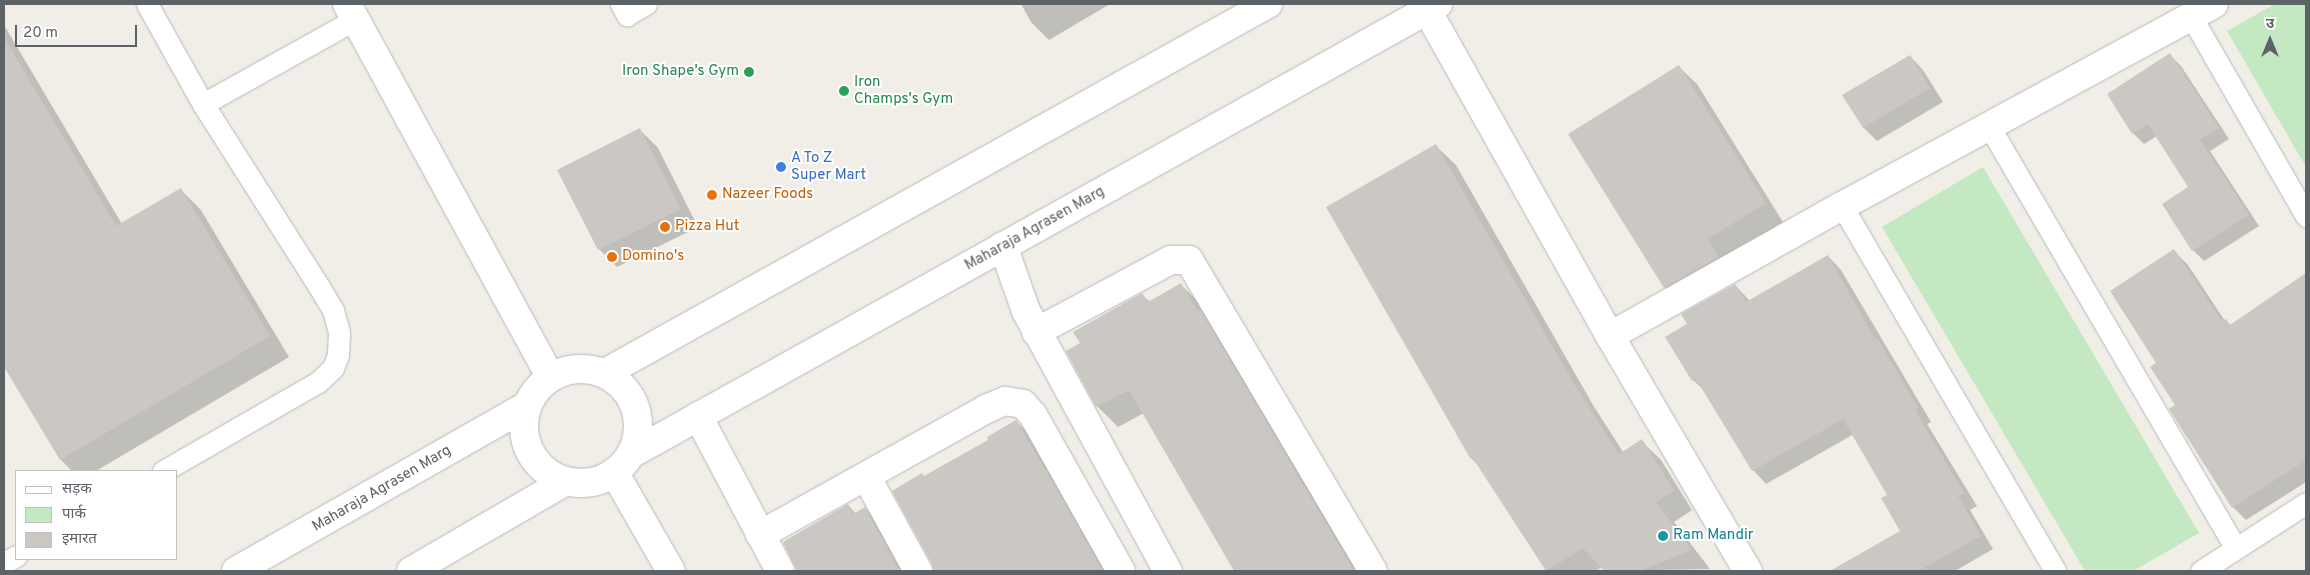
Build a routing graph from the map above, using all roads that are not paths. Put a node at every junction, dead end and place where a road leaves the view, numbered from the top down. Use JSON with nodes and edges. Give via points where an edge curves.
{"nodes":[{"id":1,"x":147,"y":4,"type":"edge"},
{"id":2,"x":621,"y":4,"type":"edge"},
{"id":3,"x":646,"y":4,"type":"edge"},
{"id":4,"x":1268,"y":4,"type":"edge"},
{"id":5,"x":1433,"y":7,"type":"edge"},
{"id":6,"x":2202,"y":10,"type":"edge"},
{"id":7,"x":1237,"y":11,"type":"edge"},
{"id":8,"x":352,"y":12,"type":"edge"},
{"id":9,"x":203,"y":104,"type":"junction"},
{"id":10,"x":1989,"y":126,"type":"junction"},
{"id":11,"x":1842,"y":206,"type":"junction"},
{"id":12,"x":2306,"y":216,"type":"edge"},
{"id":13,"x":1003,"y":246,"type":"junction"},
{"id":14,"x":1036,"y":332,"type":"junction"},
{"id":15,"x":1610,"y":336,"type":"junction"},
{"id":16,"x":605,"y":373,"type":"junction"},
{"id":17,"x":550,"y":377,"type":"junction"},
{"id":18,"x":527,"y":406,"type":"junction"},
{"id":19,"x":698,"y":416,"type":"junction"},
{"id":20,"x":622,"y":463,"type":"junction"},
{"id":21,"x":165,"y":470,"type":"edge"},
{"id":22,"x":866,"y":476,"type":"junction"},
{"id":23,"x":566,"y":481,"type":"junction"},
{"id":24,"x":2306,"y":503,"type":"edge"},
{"id":25,"x":760,"y":535,"type":"junction"},
{"id":26,"x":2236,"y":548,"type":"junction"},
{"id":27,"x":15,"y":557,"type":"edge"},
{"id":28,"x":4,"y":563,"type":"edge"},
{"id":29,"x":236,"y":571,"type":"edge"},
{"id":30,"x":410,"y":571,"type":"edge"},
{"id":31,"x":671,"y":571,"type":"edge"},
{"id":32,"x":780,"y":571,"type":"edge"},
{"id":33,"x":918,"y":571,"type":"edge"},
{"id":34,"x":1121,"y":571,"type":"edge"},
{"id":35,"x":1168,"y":571,"type":"edge"},
{"id":36,"x":1373,"y":571,"type":"edge"},
{"id":37,"x":1748,"y":571,"type":"edge"},
{"id":38,"x":2055,"y":571,"type":"edge"},
{"id":39,"x":2201,"y":571,"type":"edge"}],
"edges":[{"from":1,"to":9,"type":"lane"},
{"from":2,"to":3,"type":"lane","via":[[627,14]]},
{"from":4,"to":7,"type":"street"},
{"from":5,"to":13,"type":"street","name":"Maharaja Agrasen Marg"},
{"from":5,"to":15,"type":"street"},
{"from":6,"to":10,"type":"street"},
{"from":6,"to":12,"type":"lane"},
{"from":7,"to":16,"type":"street"},
{"from":8,"to":9,"type":"lane"},
{"from":8,"to":17,"type":"street"},
{"from":9,"to":21,"type":"lane","via":[[333,310],[339,333],[338,355],[333,368],[318,382]]},
{"from":10,"to":11,"type":"street"},
{"from":10,"to":26,"type":"lane"},
{"from":11,"to":15,"type":"street"},
{"from":11,"to":38,"type":"lane"},
{"from":13,"to":14,"type":"street"},
{"from":13,"to":19,"type":"street","name":"Maharaja Agrasen Marg"},
{"from":14,"to":35,"type":"street"},
{"from":14,"to":36,"type":"street","via":[[1171,260],[1189,260]]},
{"from":15,"to":37,"type":"street"},
{"from":16,"to":17,"type":"street","name":"Maharaja Agrasen Marg","via":[[587,368],[568,370]]},
{"from":16,"to":20,"type":"street","name":"Maharaja Agrasen Marg","via":[[621,384],[632,399],[638,417],[638,436]]},
{"from":17,"to":18,"type":"street","name":"Maharaja Agrasen Marg","via":[[536,390]]},
{"from":18,"to":23,"type":"street","name":"Maharaja Agrasen Marg","via":[[523,425],[526,444],[549,474]]},
{"from":18,"to":29,"type":"street","name":"Maharaja Agrasen Marg"},
{"from":19,"to":20,"type":"street","name":"Maharaja Agrasen Marg"},
{"from":19,"to":25,"type":"street"},
{"from":20,"to":23,"type":"street","name":"Maharaja Agrasen Marg","via":[[603,478],[585,483]]},
{"from":20,"to":31,"type":"street"},
{"from":22,"to":25,"type":"street"},
{"from":22,"to":33,"type":"street"},
{"from":22,"to":34,"type":"street","via":[[986,409],[1005,401],[1023,404],[1034,415]]},
{"from":23,"to":30,"type":"street"},
{"from":24,"to":26,"type":"lane"},
{"from":25,"to":32,"type":"street"},
{"from":26,"to":39,"type":"lane"},
{"from":27,"to":28,"type":"lane"}]}
